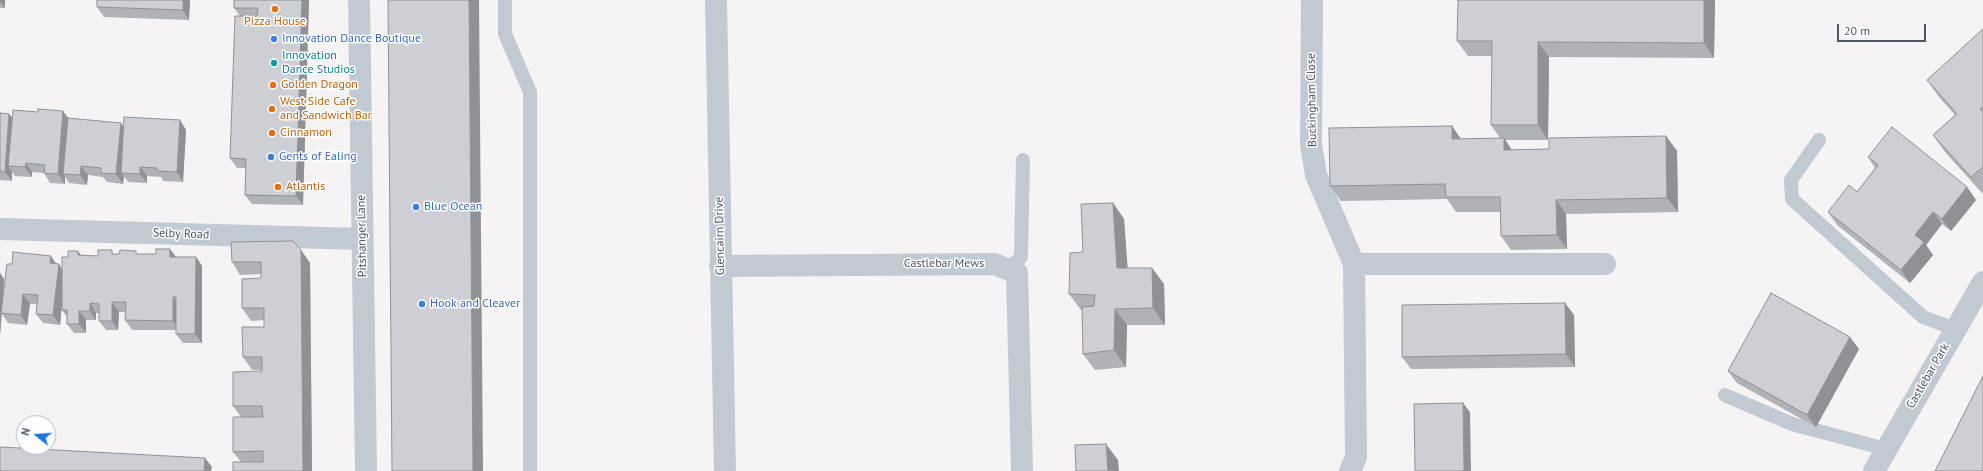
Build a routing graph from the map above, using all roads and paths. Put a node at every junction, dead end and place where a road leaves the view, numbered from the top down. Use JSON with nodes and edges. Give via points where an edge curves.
{"nodes":[{"id":1,"x":359,"y":0,"type":"edge"},
{"id":2,"x":505,"y":0,"type":"edge"},
{"id":3,"x":716,"y":0,"type":"edge"},
{"id":4,"x":1312,"y":0,"type":"edge"},
{"id":5,"x":1819,"y":140,"type":"dead end"},
{"id":6,"x":1023,"y":160,"type":"dead end"},
{"id":7,"x":0,"y":229,"type":"edge"},
{"id":8,"x":362,"y":239,"type":"junction"},
{"id":9,"x":1354,"y":264,"type":"junction"},
{"id":10,"x":1605,"y":264,"type":"dead end"},
{"id":11,"x":720,"y":266,"type":"junction"},
{"id":12,"x":1008,"y":270,"type":"junction"},
{"id":13,"x":1979,"y":296,"type":"edge"},
{"id":14,"x":1955,"y":329,"type":"junction"},
{"id":15,"x":1725,"y":395,"type":"dead end"},
{"id":16,"x":1886,"y":449,"type":"junction"},
{"id":17,"x":366,"y":471,"type":"edge"},
{"id":18,"x":530,"y":471,"type":"edge"},
{"id":19,"x":725,"y":471,"type":"edge"},
{"id":20,"x":1022,"y":471,"type":"edge"},
{"id":21,"x":1350,"y":471,"type":"edge"},
{"id":22,"x":1874,"y":471,"type":"edge"}],
"edges":[{"from":1,"to":8,"type":"street","name":"Pitshanger Lane"},
{"from":2,"to":18,"type":"lane","via":[[505,34],[530,92]]},
{"from":3,"to":11,"type":"street","name":"Glencairn Drive"},
{"from":4,"to":9,"type":"street","name":"Buckingham Close","via":[[1311,144],[1316,175]]},
{"from":5,"to":14,"type":"lane","via":[[1792,180],[1792,199],[1923,317]]},
{"from":6,"to":12,"type":"lane","via":[[1020,257]]},
{"from":7,"to":8,"type":"street","name":"Selby Road"},
{"from":8,"to":17,"type":"street","name":"Pitshanger Lane"},
{"from":9,"to":10,"type":"street"},
{"from":9,"to":21,"type":"street","name":"Buckingham Close","via":[[1356,457]]},
{"from":11,"to":12,"type":"street","name":"Castlebar Mews","via":[[994,264]]},
{"from":11,"to":19,"type":"street","name":"Glencairn Drive"},
{"from":12,"to":20,"type":"street","via":[[1017,273]]},
{"from":13,"to":14,"type":"street","name":"Castlebar Park"},
{"from":14,"to":16,"type":"street","name":"Castlebar Park"},
{"from":15,"to":16,"type":"lane","via":[[1792,424]]},
{"from":16,"to":22,"type":"street","name":"Castlebar Park"}]}
